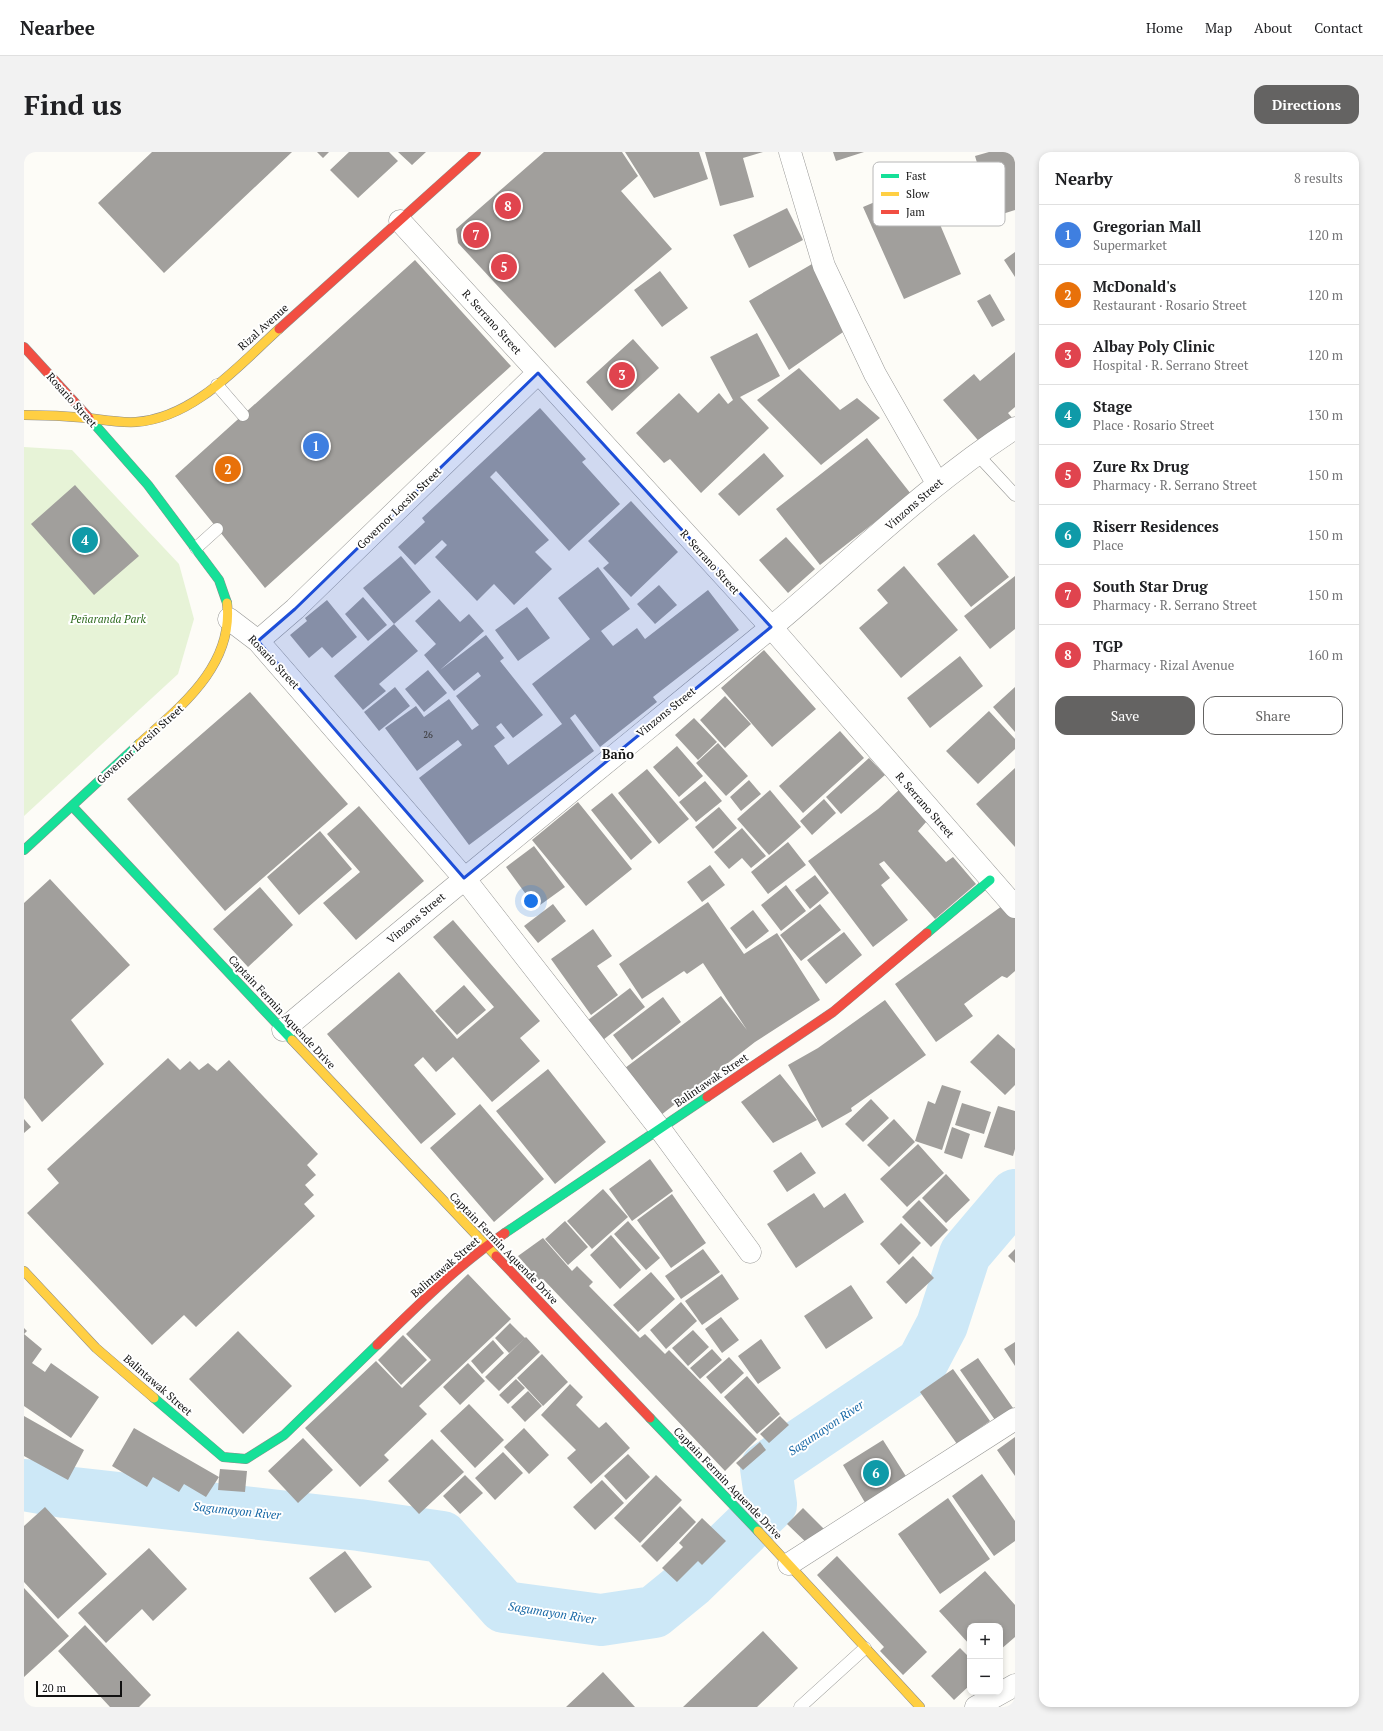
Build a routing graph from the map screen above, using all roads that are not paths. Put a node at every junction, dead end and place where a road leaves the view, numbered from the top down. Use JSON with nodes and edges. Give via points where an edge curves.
{"nodes":[{"id":1,"x":476,"y":152,"type":"edge"},
{"id":2,"x":790,"y":152,"type":"edge"},
{"id":3,"x":400,"y":221,"type":"junction"},
{"id":4,"x":24,"y":347,"type":"edge"},
{"id":5,"x":538,"y":373,"type":"junction"},
{"id":6,"x":217,"y":385,"type":"junction"},
{"id":7,"x":24,"y":415,"type":"edge"},
{"id":8,"x":243,"y":415,"type":"dead end"},
{"id":9,"x":89,"y":418,"type":"junction"},
{"id":10,"x":1015,"y":428,"type":"edge"},
{"id":11,"x":976,"y":453,"type":"junction"},
{"id":12,"x":937,"y":483,"type":"junction"},
{"id":13,"x":1015,"y":496,"type":"edge"},
{"id":14,"x":217,"y":529,"type":"dead end"},
{"id":15,"x":196,"y":548,"type":"junction"},
{"id":16,"x":229,"y":619,"type":"junction"},
{"id":17,"x":771,"y":628,"type":"junction"},
{"id":18,"x":258,"y":641,"type":"junction"},
{"id":19,"x":72,"y":806,"type":"junction"},
{"id":20,"x":24,"y":850,"type":"edge"},
{"id":21,"x":464,"y":878,"type":"junction"},
{"id":22,"x":990,"y":880,"type":"junction"},
{"id":23,"x":1015,"y":908,"type":"edge"},
{"id":24,"x":282,"y":1030,"type":"junction"},
{"id":25,"x":660,"y":1129,"type":"junction"},
{"id":26,"x":486,"y":1246,"type":"junction"},
{"id":27,"x":750,"y":1252,"type":"dead end"},
{"id":28,"x":24,"y":1271,"type":"edge"},
{"id":29,"x":1015,"y":1418,"type":"edge"},
{"id":30,"x":789,"y":1564,"type":"junction"},
{"id":31,"x":865,"y":1648,"type":"junction"},
{"id":32,"x":1015,"y":1685,"type":"edge"},
{"id":33,"x":800,"y":1707,"type":"edge"},
{"id":34,"x":920,"y":1707,"type":"edge"},
{"id":35,"x":976,"y":1707,"type":"edge"}],
"edges":[{"from":1,"to":3,"type":"main road","name":"Rizal Avenue"},
{"from":2,"to":12,"type":"street","via":[[824,266],[875,374]]},
{"from":3,"to":5,"type":"street","name":"R. Serrano Street"},
{"from":3,"to":6,"type":"main road","name":"Rizal Avenue"},
{"from":4,"to":9,"type":"main road","name":"Rosario Street"},
{"from":5,"to":17,"type":"street","name":"R. Serrano Street"},
{"from":5,"to":18,"type":"street","name":"Governor Locsin Street","via":[[295,609]]},
{"from":6,"to":8,"type":"lane"},
{"from":6,"to":9,"type":"main road","name":"Rizal Avenue","via":[[189,405],[161,418],[118,423]]},
{"from":7,"to":9,"type":"main road","name":"Rizal Avenue"},
{"from":9,"to":15,"type":"main road","name":"Rosario Street","via":[[148,485]]},
{"from":10,"to":11,"type":"street","name":"Vinzons Street"},
{"from":11,"to":12,"type":"street","name":"Vinzons Street"},
{"from":11,"to":13,"type":"lane"},
{"from":12,"to":17,"type":"street","name":"Vinzons Street"},
{"from":14,"to":15,"type":"lane"},
{"from":15,"to":16,"type":"main road","name":"Rosario Street","via":[[219,580],[227,599]]},
{"from":16,"to":18,"type":"street","name":"Rosario Street"},
{"from":16,"to":19,"type":"main road","name":"Governor Locsin Street","via":[[212,669],[193,695]]},
{"from":17,"to":21,"type":"street","name":"Vinzons Street"},
{"from":17,"to":22,"type":"street","name":"R. Serrano Street"},
{"from":18,"to":21,"type":"street","name":"Rosario Street"},
{"from":19,"to":20,"type":"main road","name":"Governor Locsin Street"},
{"from":19,"to":24,"type":"main road","name":"Captain Fermin Aquende Drive"},
{"from":21,"to":24,"type":"street","name":"Vinzons Street"},
{"from":21,"to":25,"type":"street","name":"Rosario Street"},
{"from":22,"to":23,"type":"street","name":"R. Serrano Street"},
{"from":22,"to":25,"type":"main road","name":"Balintawak Street","via":[[833,1012]]},
{"from":24,"to":26,"type":"main road","name":"Captain Fermin Aquende Drive"},
{"from":25,"to":26,"type":"main road","name":"Balintawak Street"},
{"from":25,"to":27,"type":"street","name":"Rosario Street"},
{"from":26,"to":28,"type":"main road","name":"Balintawak Street","via":[[412,1311],[284,1435],[246,1459],[224,1457],[96,1348]]},
{"from":26,"to":30,"type":"main road","name":"Captain Fermin Aquende Drive"},
{"from":29,"to":30,"type":"street"},
{"from":30,"to":31,"type":"main road","name":"Captain Fermin Aquende Drive"},
{"from":31,"to":33,"type":"lane"},
{"from":31,"to":34,"type":"main road","name":"Captain Fermin Aquende Drive"},
{"from":32,"to":35,"type":"street"}]}
